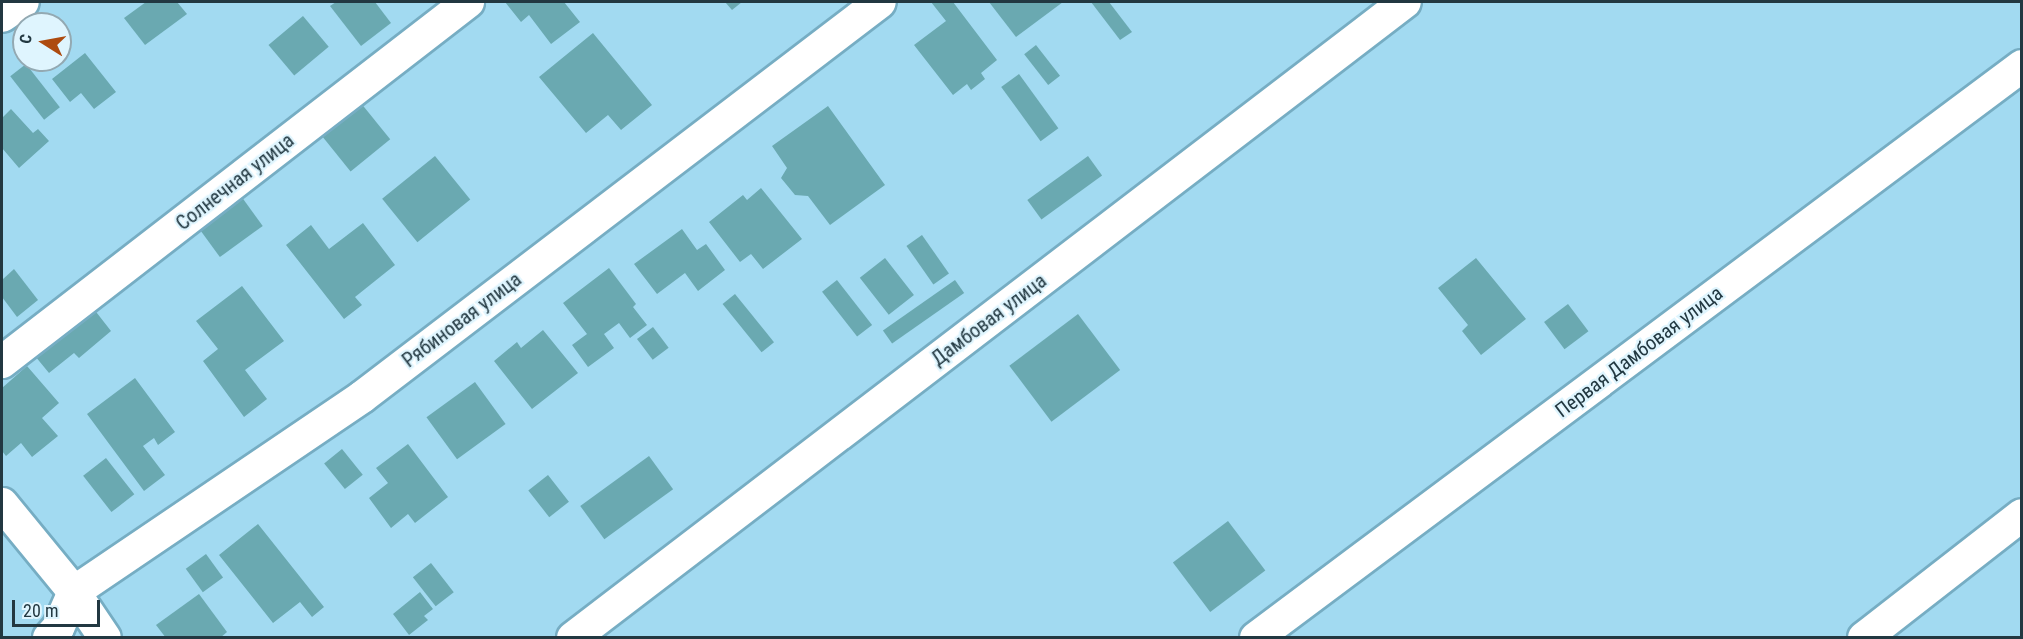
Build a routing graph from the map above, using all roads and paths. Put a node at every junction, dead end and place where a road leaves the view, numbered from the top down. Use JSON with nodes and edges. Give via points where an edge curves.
{"nodes":[{"id":1,"x":23,"y":2,"type":"edge"},
{"id":2,"x":468,"y":2,"type":"edge"},
{"id":3,"x":880,"y":2,"type":"edge"},
{"id":4,"x":1405,"y":2,"type":"edge"},
{"id":5,"x":2,"y":16,"type":"edge"},
{"id":6,"x":2022,"y":66,"type":"edge"},
{"id":7,"x":2,"y":362,"type":"edge"},
{"id":8,"x":2,"y":504,"type":"edge"},
{"id":9,"x":2022,"y":515,"type":"edge"},
{"id":10,"x":74,"y":592,"type":"junction"},
{"id":11,"x":50,"y":638,"type":"edge"},
{"id":12,"x":105,"y":638,"type":"edge"},
{"id":13,"x":573,"y":638,"type":"edge"},
{"id":14,"x":1256,"y":638,"type":"edge"},
{"id":15,"x":1864,"y":638,"type":"edge"}],
"edges":[{"from":1,"to":5,"type":"street"},
{"from":2,"to":7,"type":"street","name":"Солнечная улица"},
{"from":3,"to":10,"type":"street","name":"Рябиновая улица","via":[[362,397]]},
{"from":4,"to":13,"type":"street","name":"Дамбовая улица"},
{"from":6,"to":14,"type":"street","name":"Первая Дамбовая улица"},
{"from":8,"to":10,"type":"street"},
{"from":9,"to":15,"type":"street"},
{"from":10,"to":11,"type":"street"},
{"from":10,"to":12,"type":"street"}]}
